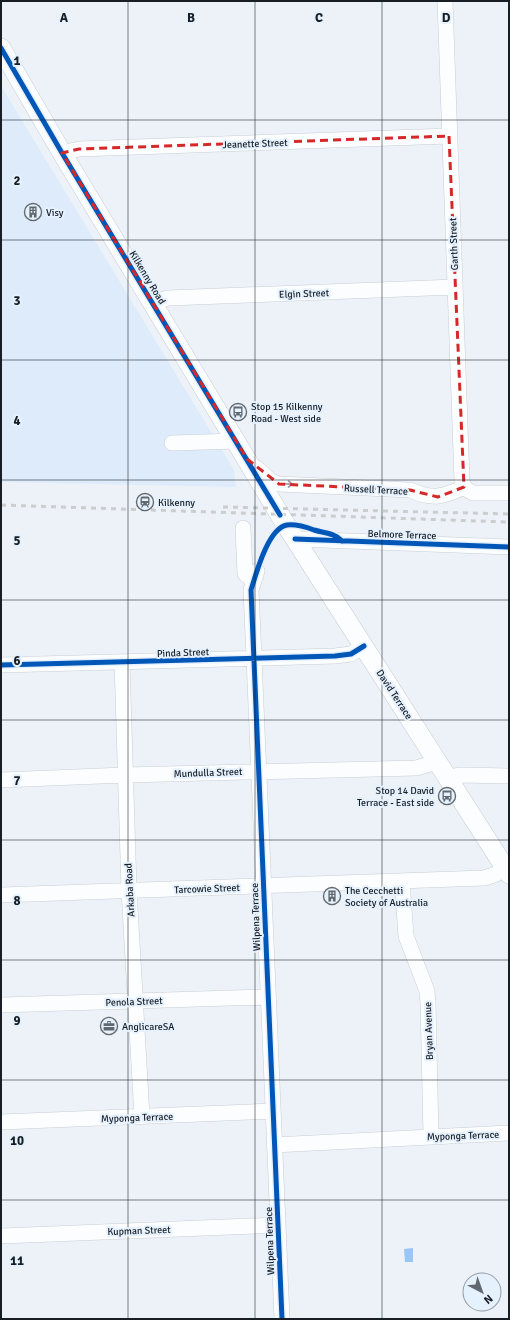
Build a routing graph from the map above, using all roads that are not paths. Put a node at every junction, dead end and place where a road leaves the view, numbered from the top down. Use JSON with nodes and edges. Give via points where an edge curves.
{"nodes":[{"id":1,"x":445,"y":1,"type":"edge"},
{"id":2,"x":1,"y":48,"type":"edge"},
{"id":3,"x":449,"y":136,"type":"junction"},
{"id":4,"x":62,"y":153,"type":"junction"},
{"id":5,"x":455,"y":287,"type":"junction"},
{"id":6,"x":154,"y":305,"type":"junction"},
{"id":7,"x":236,"y":441,"type":"junction"},
{"id":8,"x":172,"y":443,"type":"dead end"},
{"id":9,"x":247,"y":459,"type":"junction"},
{"id":10,"x":464,"y":487,"type":"junction"},
{"id":11,"x":509,"y":493,"type":"edge"},
{"id":12,"x":280,"y":515,"type":"joint"},
{"id":13,"x":243,"y":528,"type":"dead end"},
{"id":14,"x":295,"y":539,"type":"junction"},
{"id":15,"x":509,"y":547,"type":"edge"},
{"id":16,"x":364,"y":646,"type":"junction"},
{"id":17,"x":254,"y":658,"type":"junction"},
{"id":18,"x":122,"y":662,"type":"junction"},
{"id":19,"x":1,"y":666,"type":"edge"},
{"id":20,"x":438,"y":761,"type":"junction"},
{"id":21,"x":258,"y":771,"type":"junction"},
{"id":22,"x":125,"y":775,"type":"junction"},
{"id":23,"x":509,"y":776,"type":"edge"},
{"id":24,"x":448,"y":777,"type":"junction"},
{"id":25,"x":1,"y":780,"type":"edge"},
{"id":26,"x":507,"y":871,"type":"edge"},
{"id":27,"x":402,"y":881,"type":"junction"},
{"id":28,"x":263,"y":886,"type":"junction"},
{"id":29,"x":129,"y":890,"type":"junction"},
{"id":30,"x":1,"y":895,"type":"edge"},
{"id":31,"x":268,"y":997,"type":"junction"},
{"id":32,"x":136,"y":1001,"type":"junction"},
{"id":33,"x":1,"y":1006,"type":"edge"},
{"id":34,"x":272,"y":1111,"type":"junction"},
{"id":35,"x":142,"y":1117,"type":"junction"},
{"id":36,"x":1,"y":1122,"type":"edge"},
{"id":37,"x":509,"y":1133,"type":"edge"},
{"id":38,"x":431,"y":1136,"type":"junction"},
{"id":39,"x":274,"y":1145,"type":"junction"},
{"id":40,"x":278,"y":1225,"type":"junction"},
{"id":41,"x":1,"y":1236,"type":"edge"},
{"id":42,"x":282,"y":1319,"type":"edge"}],
"edges":[{"from":1,"to":3,"type":"street","name":"Garth Street"},
{"from":2,"to":4,"type":"main road","name":"Kilkenny Road"},
{"from":3,"to":4,"type":"street","name":"Jeanette Street","via":[[80,149]]},
{"from":3,"to":5,"type":"street","name":"Garth Street"},
{"from":4,"to":6,"type":"main road","name":"Kilkenny Road"},
{"from":5,"to":6,"type":"street","name":"Elgin Street","via":[[168,298]]},
{"from":5,"to":10,"type":"street","name":"Garth Street"},
{"from":6,"to":7,"type":"main road","name":"Kilkenny Road"},
{"from":7,"to":8,"type":"street"},
{"from":7,"to":9,"type":"main road","name":"Kilkenny Road"},
{"from":9,"to":10,"type":"street","name":"Russell Terrace","one_way":true,"via":[[271,481],[278,484],[410,490],[423,496],[438,497]]},
{"from":9,"to":12,"type":"main road","name":"Kilkenny Road"},
{"from":10,"to":11,"type":"street","via":[[473,493]]},
{"from":12,"to":14,"type":"main road","name":"David Terrace"},
{"from":13,"to":17,"type":"street","name":"Wilpena Terrace","via":[[245,574],[255,576],[251,590]]},
{"from":14,"to":15,"type":"street","name":"Belmore Terrace"},
{"from":14,"to":16,"type":"main road","name":"David Terrace"},
{"from":16,"to":17,"type":"street","name":"Pinda Street","via":[[351,654]]},
{"from":16,"to":20,"type":"main road","name":"David Terrace"},
{"from":17,"to":18,"type":"street","name":"Pinda Street"},
{"from":17,"to":21,"type":"street","name":"Wilpena Terrace"},
{"from":18,"to":19,"type":"street","name":"Pinda Street"},
{"from":18,"to":22,"type":"street","name":"Arkaba Road"},
{"from":20,"to":21,"type":"street","name":"Mundulla Street","via":[[416,768]]},
{"from":20,"to":24,"type":"main road","name":"David Terrace"},
{"from":21,"to":22,"type":"street","name":"Mundulla Street"},
{"from":21,"to":28,"type":"street","name":"Wilpena Terrace"},
{"from":22,"to":25,"type":"street","name":"Mundulla Street"},
{"from":22,"to":29,"type":"street","name":"Arkaba Road"},
{"from":23,"to":24,"type":"street"},
{"from":24,"to":26,"type":"main road","name":"David Terrace"},
{"from":26,"to":27,"type":"street","name":"Tarcowie Street","via":[[484,878]]},
{"from":27,"to":28,"type":"street","name":"Tarcowie Street"},
{"from":27,"to":38,"type":"street","name":"Bryan Avenue","via":[[406,936],[427,991]]},
{"from":28,"to":29,"type":"street","name":"Tarcowie Street"},
{"from":28,"to":31,"type":"street","name":"Wilpena Terrace"},
{"from":29,"to":30,"type":"street","name":"Tarcowie Street"},
{"from":29,"to":32,"type":"street","name":"Arkaba Road"},
{"from":31,"to":32,"type":"street","name":"Penola Street"},
{"from":31,"to":34,"type":"street","name":"Wilpena Terrace"},
{"from":32,"to":33,"type":"street","name":"Penola Street"},
{"from":32,"to":35,"type":"street","name":"Arkaba Road"},
{"from":34,"to":35,"type":"street","name":"Myponga Terrace"},
{"from":34,"to":39,"type":"street","name":"Wilpena Terrace"},
{"from":35,"to":36,"type":"street","name":"Myponga Terrace"},
{"from":37,"to":38,"type":"street","name":"Myponga Terrace"},
{"from":38,"to":39,"type":"street","name":"Myponga Terrace"},
{"from":39,"to":40,"type":"street","name":"Wilpena Terrace"},
{"from":40,"to":41,"type":"street","name":"Kupman Street"},
{"from":40,"to":42,"type":"street","name":"Wilpena Terrace"}]}
